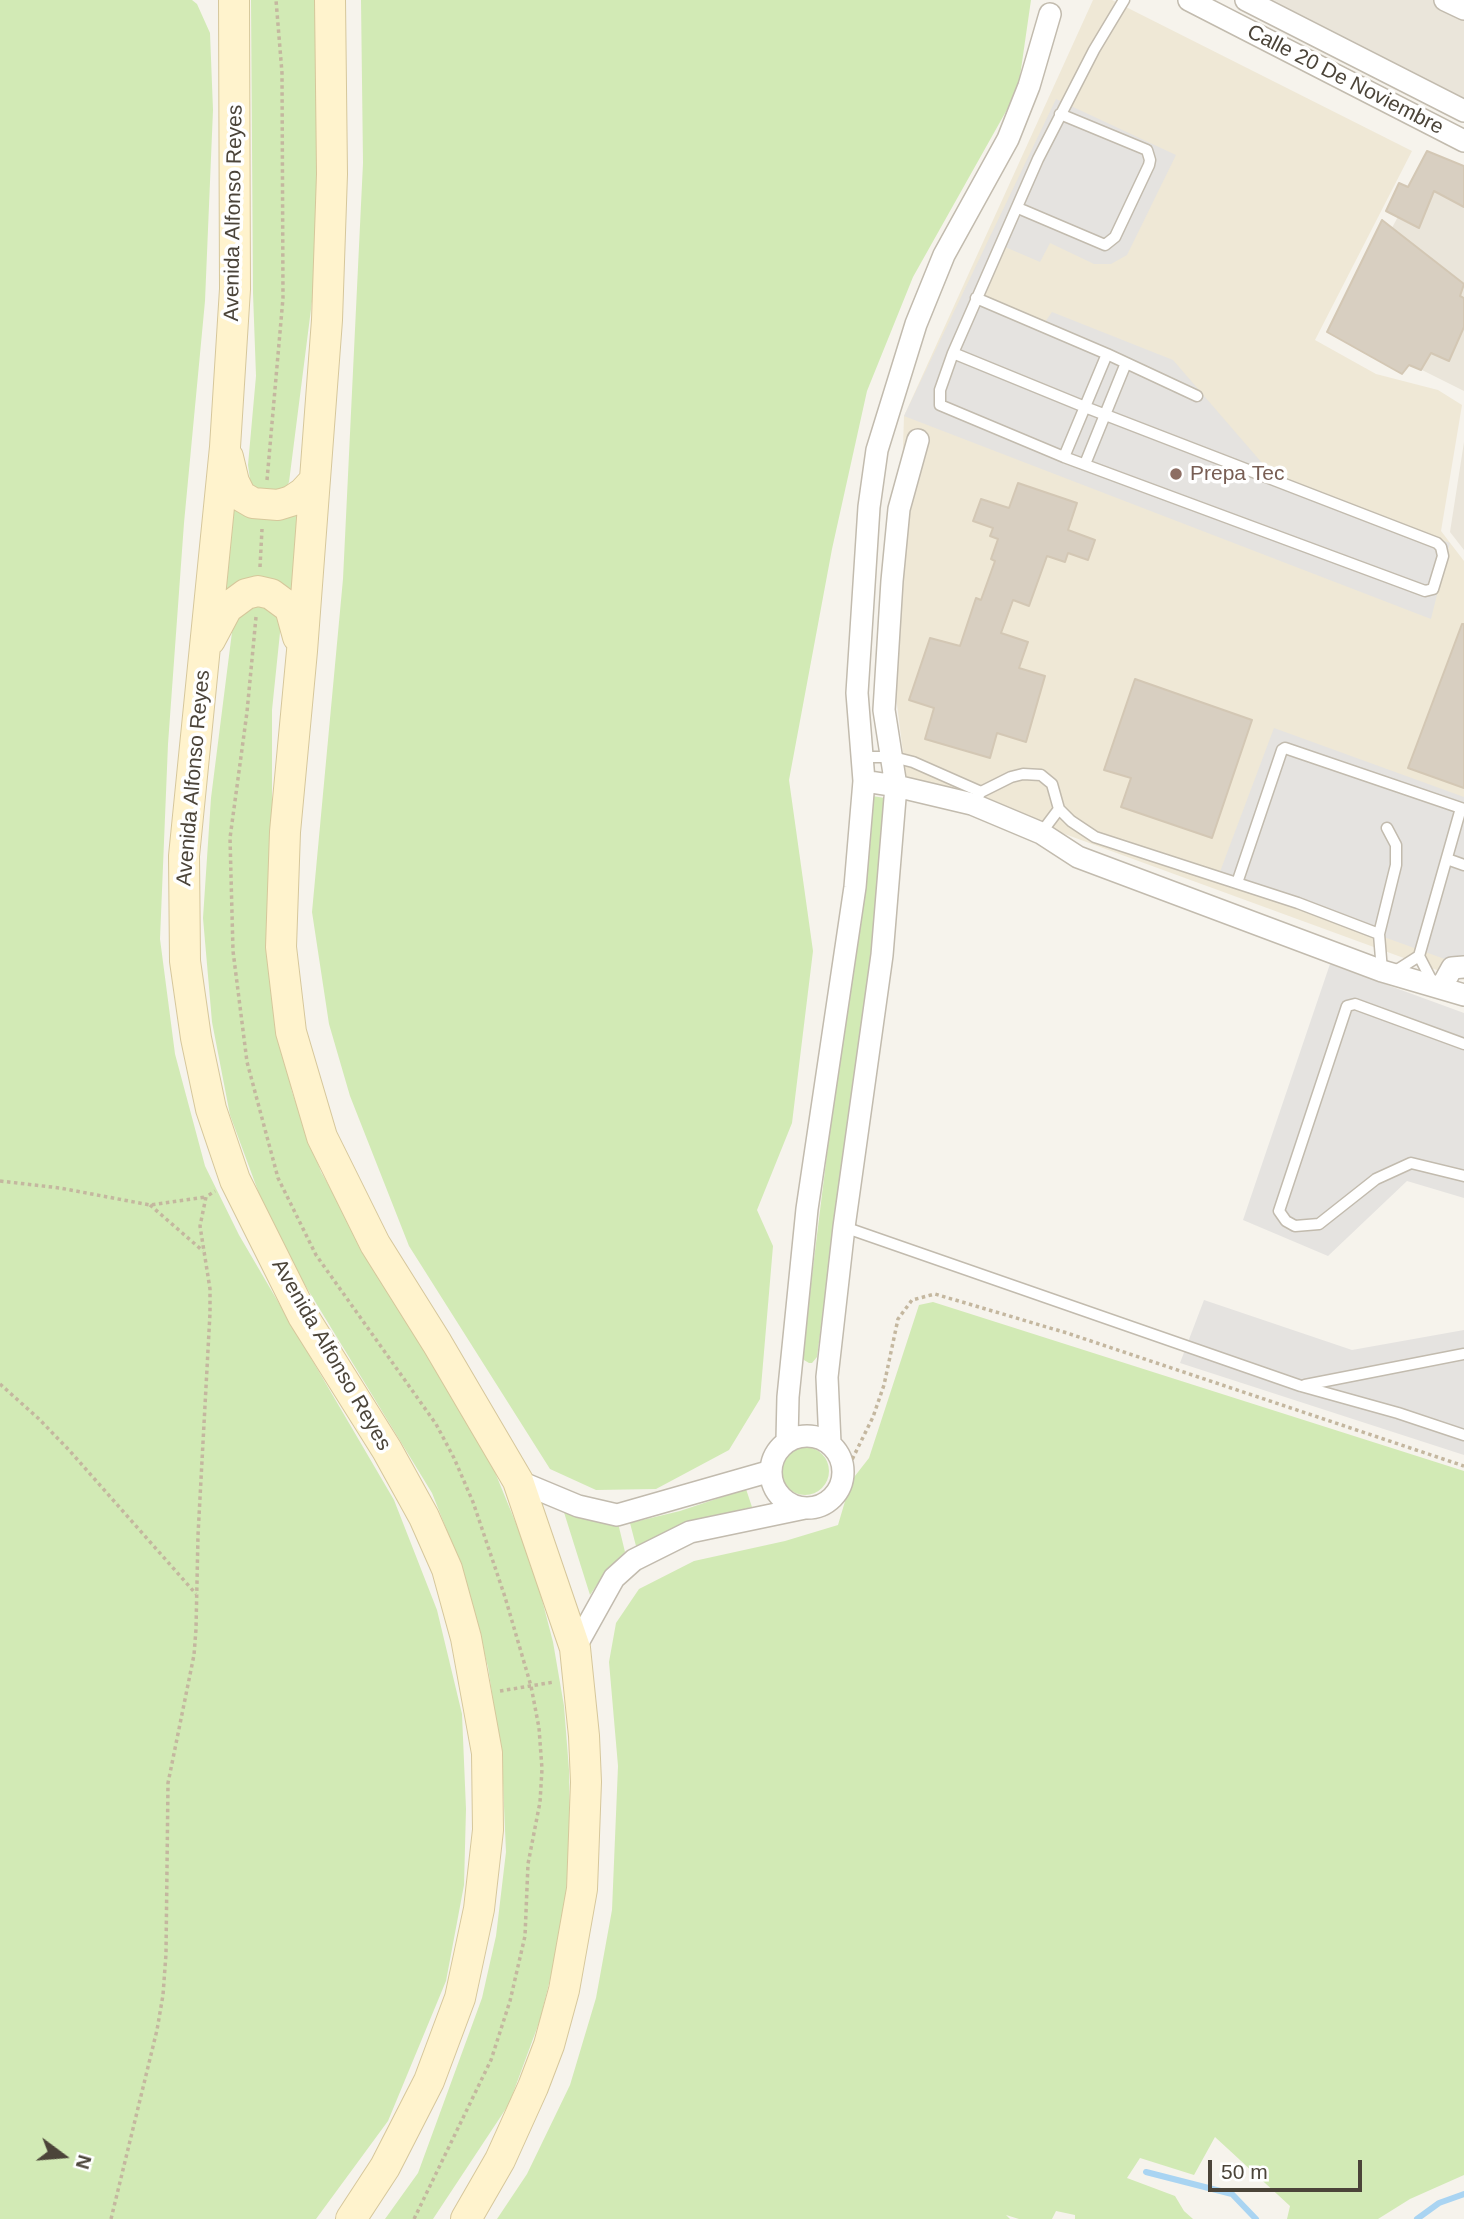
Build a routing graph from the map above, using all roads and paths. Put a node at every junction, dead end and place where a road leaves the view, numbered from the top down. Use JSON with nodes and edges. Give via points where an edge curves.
{"nodes":[{"id":1,"x":276,"y":0,"type":"edge"},
{"id":2,"x":330,"y":0,"type":"edge"},
{"id":3,"x":1124,"y":0,"type":"edge"},
{"id":4,"x":1189,"y":0,"type":"edge"},
{"id":5,"x":1246,"y":0,"type":"edge"},
{"id":6,"x":1445,"y":0,"type":"edge"},
{"id":7,"x":230,"y":7,"type":"edge"},
{"id":8,"x":1464,"y":9,"type":"edge"},
{"id":9,"x":1051,"y":14,"type":"dead end"},
{"id":10,"x":1464,"y":111,"type":"edge"},
{"id":11,"x":1060,"y":114,"type":"junction"},
{"id":12,"x":1464,"y":141,"type":"edge"},
{"id":13,"x":1018,"y":208,"type":"junction"},
{"id":14,"x":976,"y":298,"type":"junction"},
{"id":15,"x":953,"y":353,"type":"junction"},
{"id":16,"x":1107,"y":354,"type":"junction"},
{"id":17,"x":1126,"y":363,"type":"junction"},
{"id":18,"x":1197,"y":396,"type":"dead end"},
{"id":19,"x":1085,"y":407,"type":"junction"},
{"id":20,"x":1105,"y":415,"type":"junction"},
{"id":21,"x":918,"y":440,"type":"dead end"},
{"id":22,"x":225,"y":447,"type":"junction"},
{"id":23,"x":1065,"y":457,"type":"junction"},
{"id":24,"x":1085,"y":464,"type":"junction"},
{"id":25,"x":315,"y":480,"type":"junction"},
{"id":26,"x":264,"y":505,"type":"junction"},
{"id":27,"x":869,"y":507,"type":"junction"},
{"id":28,"x":899,"y":509,"type":"junction"},
{"id":29,"x":258,"y":591,"type":"junction"},
{"id":30,"x":205,"y":650,"type":"junction"},
{"id":31,"x":302,"y":651,"type":"junction"},
{"id":32,"x":862,"y":757,"type":"junction"},
{"id":33,"x":893,"y":757,"type":"junction"},
{"id":34,"x":864,"y":780,"type":"junction"},
{"id":35,"x":897,"y":786,"type":"junction"},
{"id":36,"x":976,"y":798,"type":"junction"},
{"id":37,"x":1462,"y":808,"type":"edge"},
{"id":38,"x":1059,"y":809,"type":"junction"},
{"id":39,"x":1387,"y":828,"type":"dead end"},
{"id":40,"x":1041,"y":833,"type":"junction"},
{"id":41,"x":1447,"y":859,"type":"junction"},
{"id":42,"x":1464,"y":865,"type":"edge"},
{"id":43,"x":1237,"y":883,"type":"junction"},
{"id":44,"x":1379,"y":934,"type":"junction"},
{"id":45,"x":1419,"y":956,"type":"junction"},
{"id":46,"x":1464,"y":967,"type":"edge"},
{"id":47,"x":1386,"y":972,"type":"junction"},
{"id":48,"x":1437,"y":986,"type":"junction"},
{"id":49,"x":1464,"y":995,"type":"edge"},
{"id":50,"x":1464,"y":1044,"type":"edge"},
{"id":51,"x":1464,"y":1176,"type":"edge"},
{"id":52,"x":235,"y":1180,"type":"junction"},
{"id":53,"x":0,"y":1181,"type":"edge"},
{"id":54,"x":206,"y":1197,"type":"junction"},
{"id":55,"x":150,"y":1205,"type":"junction"},
{"id":56,"x":844,"y":1227,"type":"junction"},
{"id":57,"x":203,"y":1251,"type":"junction"},
{"id":58,"x":1464,"y":1354,"type":"edge"},
{"id":59,"x":0,"y":1384,"type":"edge"},
{"id":60,"x":1301,"y":1386,"type":"junction"},
{"id":61,"x":1464,"y":1434,"type":"edge"},
{"id":62,"x":786,"y":1440,"type":"junction"},
{"id":63,"x":830,"y":1443,"type":"junction"},
{"id":64,"x":1464,"y":1465,"type":"edge"},
{"id":65,"x":771,"y":1471,"type":"junction"},
{"id":66,"x":843,"y":1478,"type":"junction"},
{"id":67,"x":519,"y":1481,"type":"junction"},
{"id":68,"x":805,"y":1508,"type":"junction"},
{"id":69,"x":197,"y":1596,"type":"junction"},
{"id":70,"x":575,"y":1648,"type":"junction"},
{"id":71,"x":577,"y":1678,"type":"junction"},
{"id":72,"x":531,"y":1686,"type":"junction"},
{"id":73,"x":477,"y":1695,"type":"junction"},
{"id":74,"x":111,"y":2219,"type":"edge"},
{"id":75,"x":351,"y":2219,"type":"edge"},
{"id":76,"x":414,"y":2219,"type":"edge"},
{"id":77,"x":467,"y":2219,"type":"edge"}],
"edges":[{"from":1,"to":26,"type":"path","via":[[282,73],[283,298]]},
{"from":2,"to":25,"type":"main road","via":[[332,174]]},
{"from":3,"to":11,"type":"lane"},
{"from":4,"to":12,"type":"street","name":"Calle 20 De Noviembre"},
{"from":5,"to":10,"type":"street","name":"Calle 20 De Noviembre"},
{"from":6,"to":8,"type":"street"},
{"from":7,"to":22,"type":"main road","name":"Avenida Alfonso Reyes","via":[[235,289]]},
{"from":9,"to":27,"type":"street","via":[[1008,139],[944,255],[916,324],[877,450]]},
{"from":11,"to":13,"type":"lane"},
{"from":11,"to":13,"type":"lane","via":[[1147,150],[1149,165],[1115,237],[1105,244]]},
{"from":13,"to":14,"type":"lane"},
{"from":14,"to":15,"type":"lane"},
{"from":14,"to":16,"type":"lane"},
{"from":15,"to":19,"type":"lane"},
{"from":15,"to":23,"type":"lane","via":[[940,390],[940,405]]},
{"from":16,"to":17,"type":"lane"},
{"from":16,"to":19,"type":"lane"},
{"from":17,"to":18,"type":"lane"},
{"from":17,"to":20,"type":"lane"},
{"from":19,"to":20,"type":"lane"},
{"from":19,"to":23,"type":"lane"},
{"from":20,"to":24,"type":"lane"},
{"from":20,"to":24,"type":"lane","via":[[1437,543],[1443,556],[1433,589],[1425,591]]},
{"from":21,"to":28,"type":"street"},
{"from":22,"to":26,"type":"main road","via":[[241,496]]},
{"from":22,"to":30,"type":"main road","name":"Avenida Alfonso Reyes"},
{"from":23,"to":24,"type":"lane"},
{"from":25,"to":26,"type":"main road","via":[[291,501]]},
{"from":25,"to":31,"type":"main road"},
{"from":26,"to":29,"type":"path"},
{"from":27,"to":28,"type":"street"},
{"from":27,"to":32,"type":"street","via":[[857,692]]},
{"from":28,"to":33,"type":"street","via":[[884,710]]},
{"from":29,"to":30,"type":"main road","via":[[227,608]]},
{"from":29,"to":31,"type":"main road","via":[[290,608]]},
{"from":29,"to":72,"type":"path","via":[[230,838],[233,951],[247,1062],[278,1178],[316,1255],[436,1424],[454,1458],[477,1514]]},
{"from":30,"to":52,"type":"main road","name":"Avenida Alfonso Reyes","via":[[184,856],[185,961],[211,1109]]},
{"from":31,"to":67,"type":"main road","via":[[285,832],[281,934],[291,1032],[322,1137],[375,1244]]},
{"from":32,"to":33,"type":"lane"},
{"from":32,"to":34,"type":"street"},
{"from":33,"to":35,"type":"street"},
{"from":33,"to":36,"type":"lane","via":[[913,762]]},
{"from":34,"to":35,"type":"street"},
{"from":34,"to":62,"type":"street","via":[[855,887],[807,1209]]},
{"from":35,"to":36,"type":"street"},
{"from":35,"to":56,"type":"street","via":[[882,955]]},
{"from":36,"to":38,"type":"lane","via":[[1011,776],[1041,775],[1052,784]]},
{"from":36,"to":40,"type":"street"},
{"from":37,"to":41,"type":"lane"},
{"from":37,"to":43,"type":"lane","via":[[1285,748]]},
{"from":38,"to":40,"type":"lane"},
{"from":38,"to":43,"type":"lane","via":[[1095,837]]},
{"from":39,"to":44,"type":"lane","via":[[1396,845],[1396,865]]},
{"from":40,"to":47,"type":"street","via":[[1078,857]]},
{"from":41,"to":42,"type":"lane"},
{"from":41,"to":45,"type":"lane"},
{"from":43,"to":44,"type":"lane"},
{"from":44,"to":47,"type":"lane"},
{"from":45,"to":47,"type":"lane"},
{"from":45,"to":48,"type":"lane"},
{"from":46,"to":48,"type":"street","via":[[1452,968]]},
{"from":47,"to":48,"type":"street"},
{"from":48,"to":49,"type":"street"},
{"from":50,"to":51,"type":"lane","via":[[1355,1004],[1347,1006],[1279,1211],[1295,1226],[1319,1224],[1376,1179],[1411,1163]]},
{"from":52,"to":54,"type":"path"},
{"from":52,"to":73,"type":"main road","name":"Avenida Alfonso Reyes","via":[[303,1316],[387,1450],[437,1543],[466,1638]]},
{"from":53,"to":55,"type":"path"},
{"from":54,"to":55,"type":"path"},
{"from":54,"to":57,"type":"path","via":[[200,1226]]},
{"from":55,"to":57,"type":"path"},
{"from":56,"to":60,"type":"lane"},
{"from":56,"to":63,"type":"street","via":[[827,1377]]},
{"from":57,"to":69,"type":"path","via":[[210,1313]]},
{"from":58,"to":60,"type":"lane"},
{"from":59,"to":69,"type":"path","via":[[69,1450]]},
{"from":60,"to":61,"type":"lane"},
{"from":62,"to":63,"type":"street","via":[[805,1435]]},
{"from":62,"to":65,"type":"street","via":[[773,1458]]},
{"from":63,"to":66,"type":"street","via":[[839,1453]]},
{"from":64,"to":66,"type":"path","via":[[1080,1337],[935,1294],[912,1300],[898,1320],[873,1417]]},
{"from":65,"to":67,"type":"street","via":[[617,1515],[578,1506]]},
{"from":65,"to":68,"type":"street","via":[[781,1497]]},
{"from":66,"to":68,"type":"street","via":[[829,1500]]},
{"from":67,"to":70,"type":"main road"},
{"from":68,"to":70,"type":"street","via":[[690,1532],[634,1560],[614,1578]]},
{"from":69,"to":74,"type":"path","via":[[194,1655],[168,1783],[163,1995]]},
{"from":70,"to":71,"type":"main road"},
{"from":71,"to":72,"type":"path"},
{"from":71,"to":77,"type":"main road","via":[[586,1782],[582,1889],[564,1990],[533,2087]]},
{"from":72,"to":73,"type":"path"},
{"from":72,"to":76,"type":"path","via":[[542,1769],[528,1864],[525,1936],[491,2060]]},
{"from":73,"to":75,"type":"main road","name":"Avenida Alfonso Reyes","via":[[487,1753],[488,1830],[479,1909],[460,1998],[429,2081],[385,2167]]}]}
